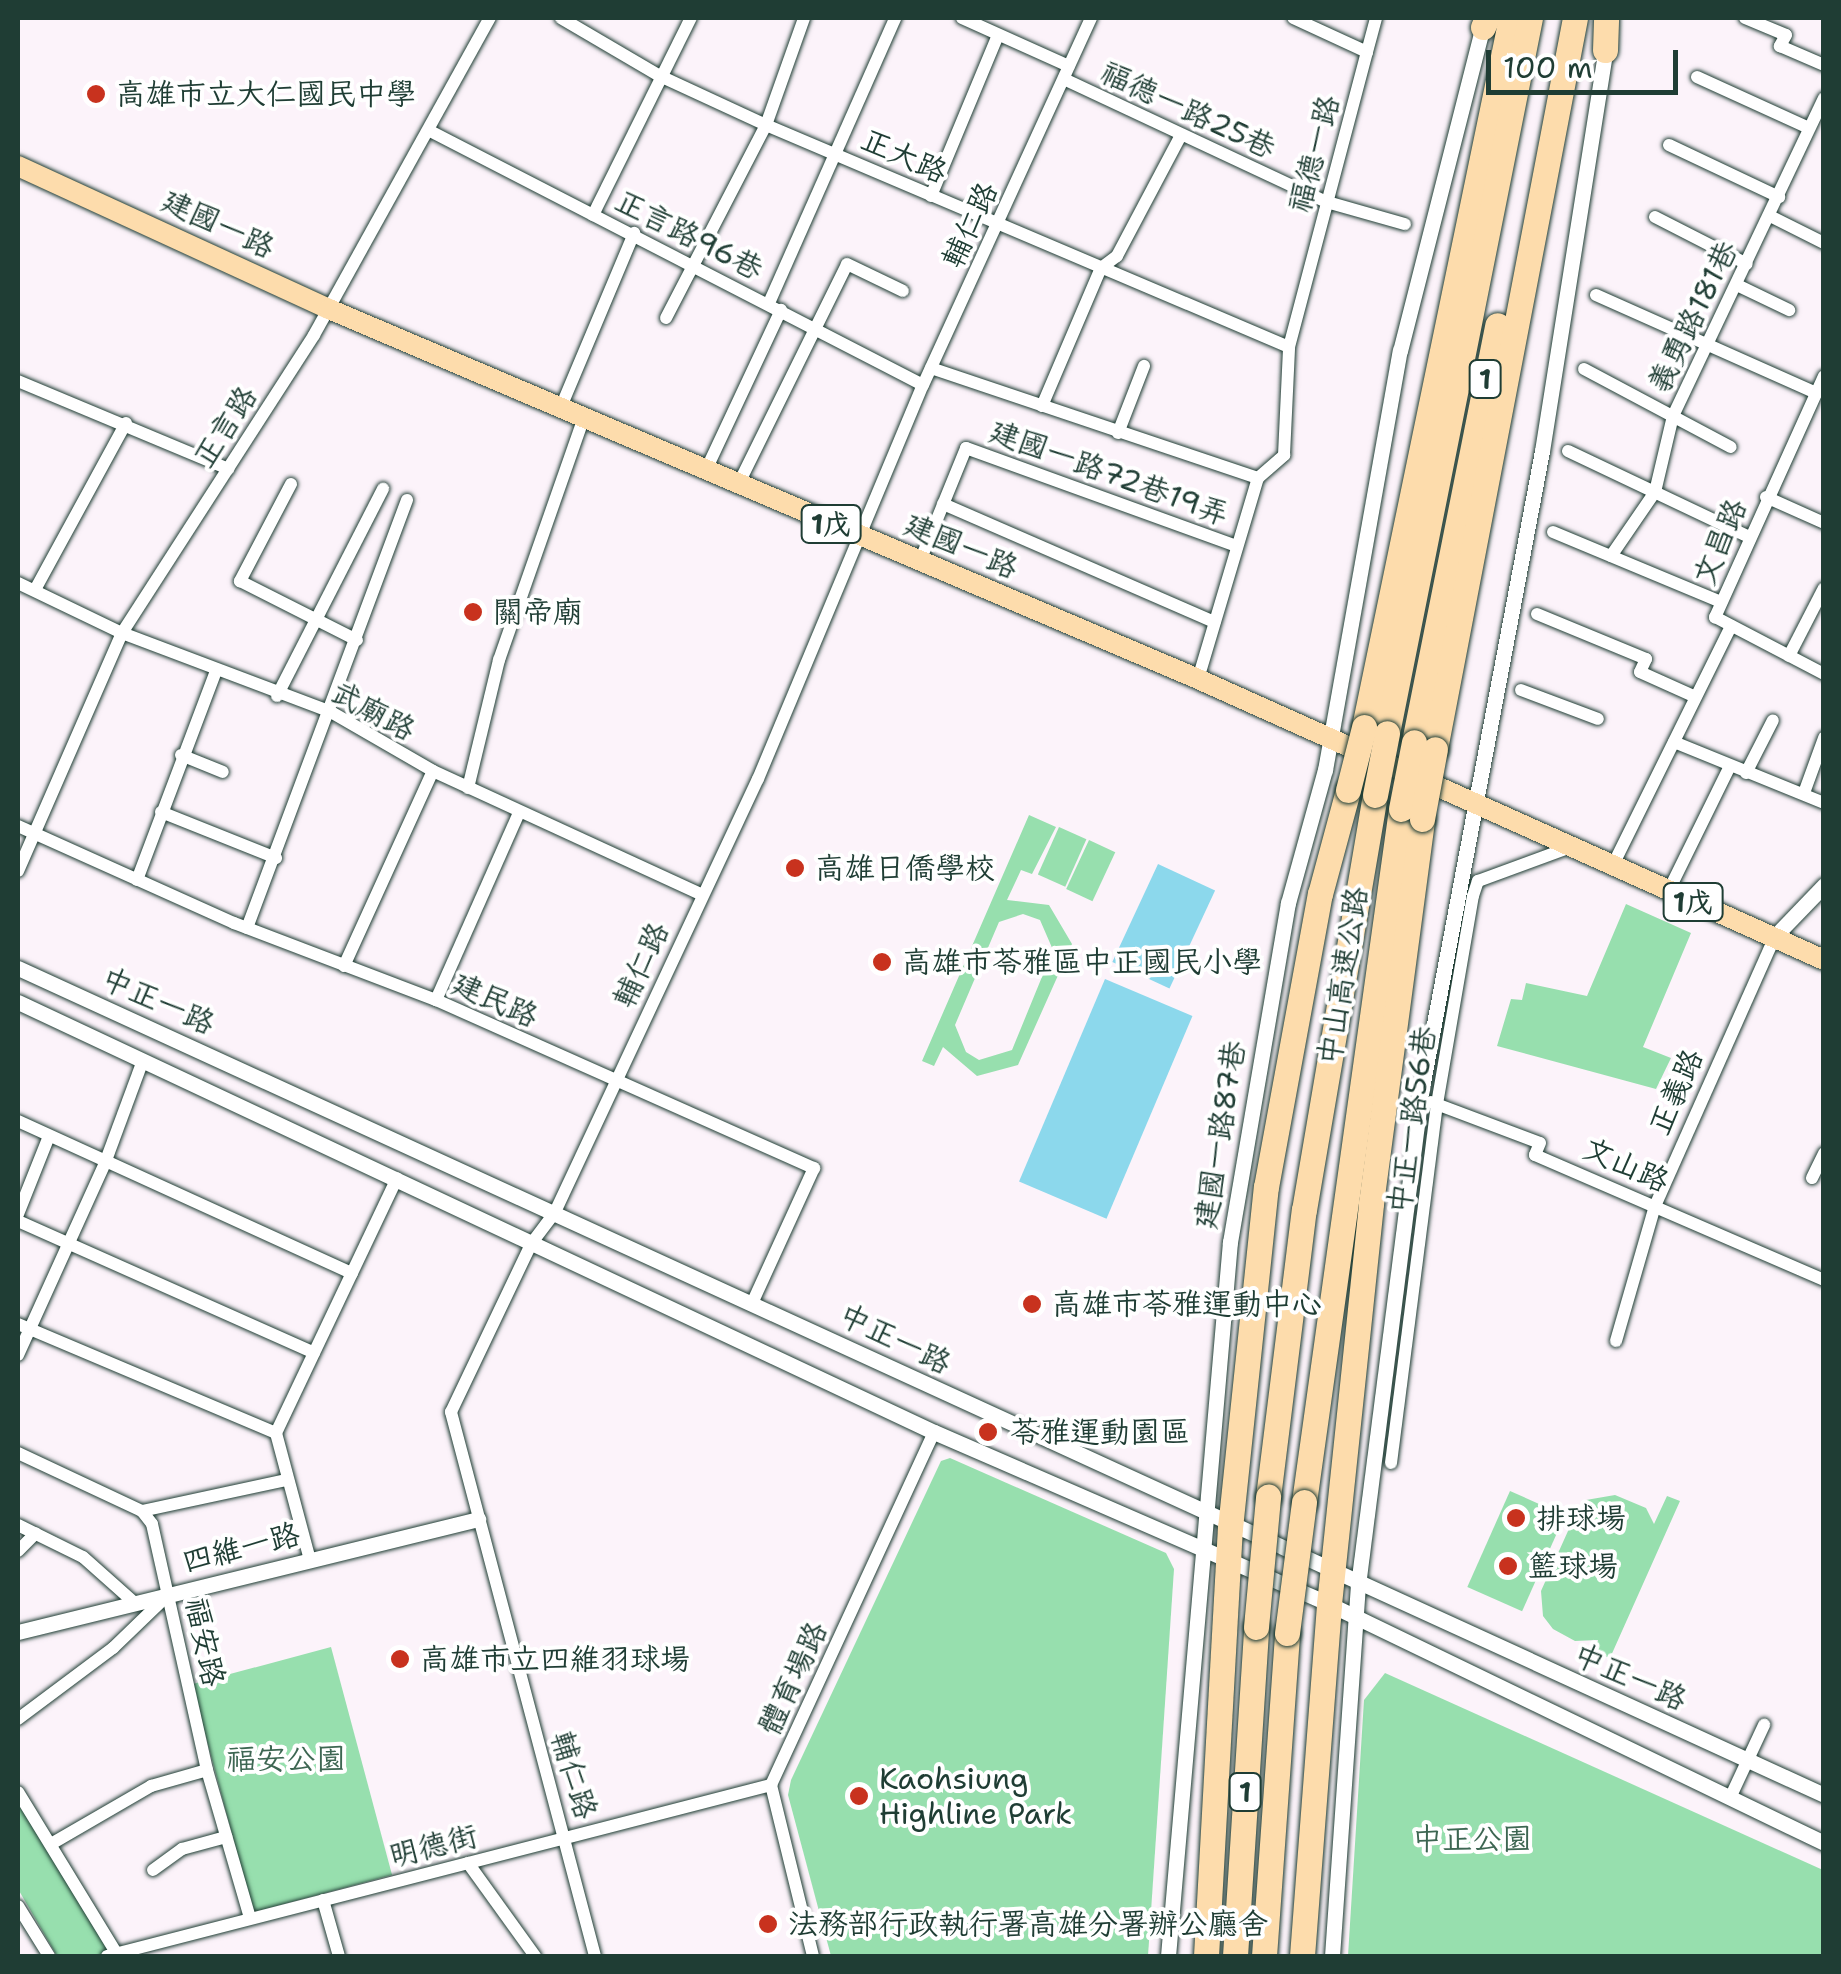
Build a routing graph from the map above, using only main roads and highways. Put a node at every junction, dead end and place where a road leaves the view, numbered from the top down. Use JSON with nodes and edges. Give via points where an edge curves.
{"nodes":[{"id":1,"x":1511,"y":18,"type":"edge"},
{"id":2,"x":1530,"y":18,"type":"edge"},
{"id":3,"x":1566,"y":18,"type":"edge"},
{"id":4,"x":1575,"y":18,"type":"edge"},
{"id":5,"x":1609,"y":18,"type":"edge"},
{"id":6,"x":1606,"y":50,"type":"road end"},
{"id":7,"x":18,"y":166,"type":"edge"},
{"id":8,"x":1376,"y":730,"type":"junction"},
{"id":9,"x":1424,"y":745,"type":"junction"},
{"id":10,"x":1412,"y":814,"type":"junction"},
{"id":11,"x":1824,"y":960,"type":"edge"},
{"id":12,"x":1206,"y":1956,"type":"edge"},
{"id":13,"x":1235,"y":1956,"type":"edge"},
{"id":14,"x":1264,"y":1956,"type":"edge"},
{"id":15,"x":1302,"y":1956,"type":"edge"}],
"edges":[{"from":1,"to":8,"type":"highway"},
{"from":2,"to":8,"type":"highway","name":"中山高速公路","number":"1"},
{"from":3,"to":9,"type":"highway","number":"1"},
{"from":4,"to":9,"type":"highway"},
{"from":5,"to":6,"type":"highway"},
{"from":7,"to":11,"type":"main road","name":"建國一路","number":"1戊","via":[[329,309],[1198,678]]},
{"from":8,"to":12,"type":"highway","bridge":true,"via":[[1348,790],[1320,894],[1266,1186],[1230,1528]]},
{"from":8,"to":13,"type":"highway","name":"中山高速公路","number":"1","bridge":true,"via":[[1375,795],[1304,1210],[1268,1497]]},
{"from":9,"to":10,"type":"highway","bridge":true},
{"from":10,"to":14,"type":"highway","name":"中山高速公路","number":"1","bridge":true,"via":[[1287,1633]]},
{"from":10,"to":15,"type":"highway","via":[[1328,1604]]}]}
